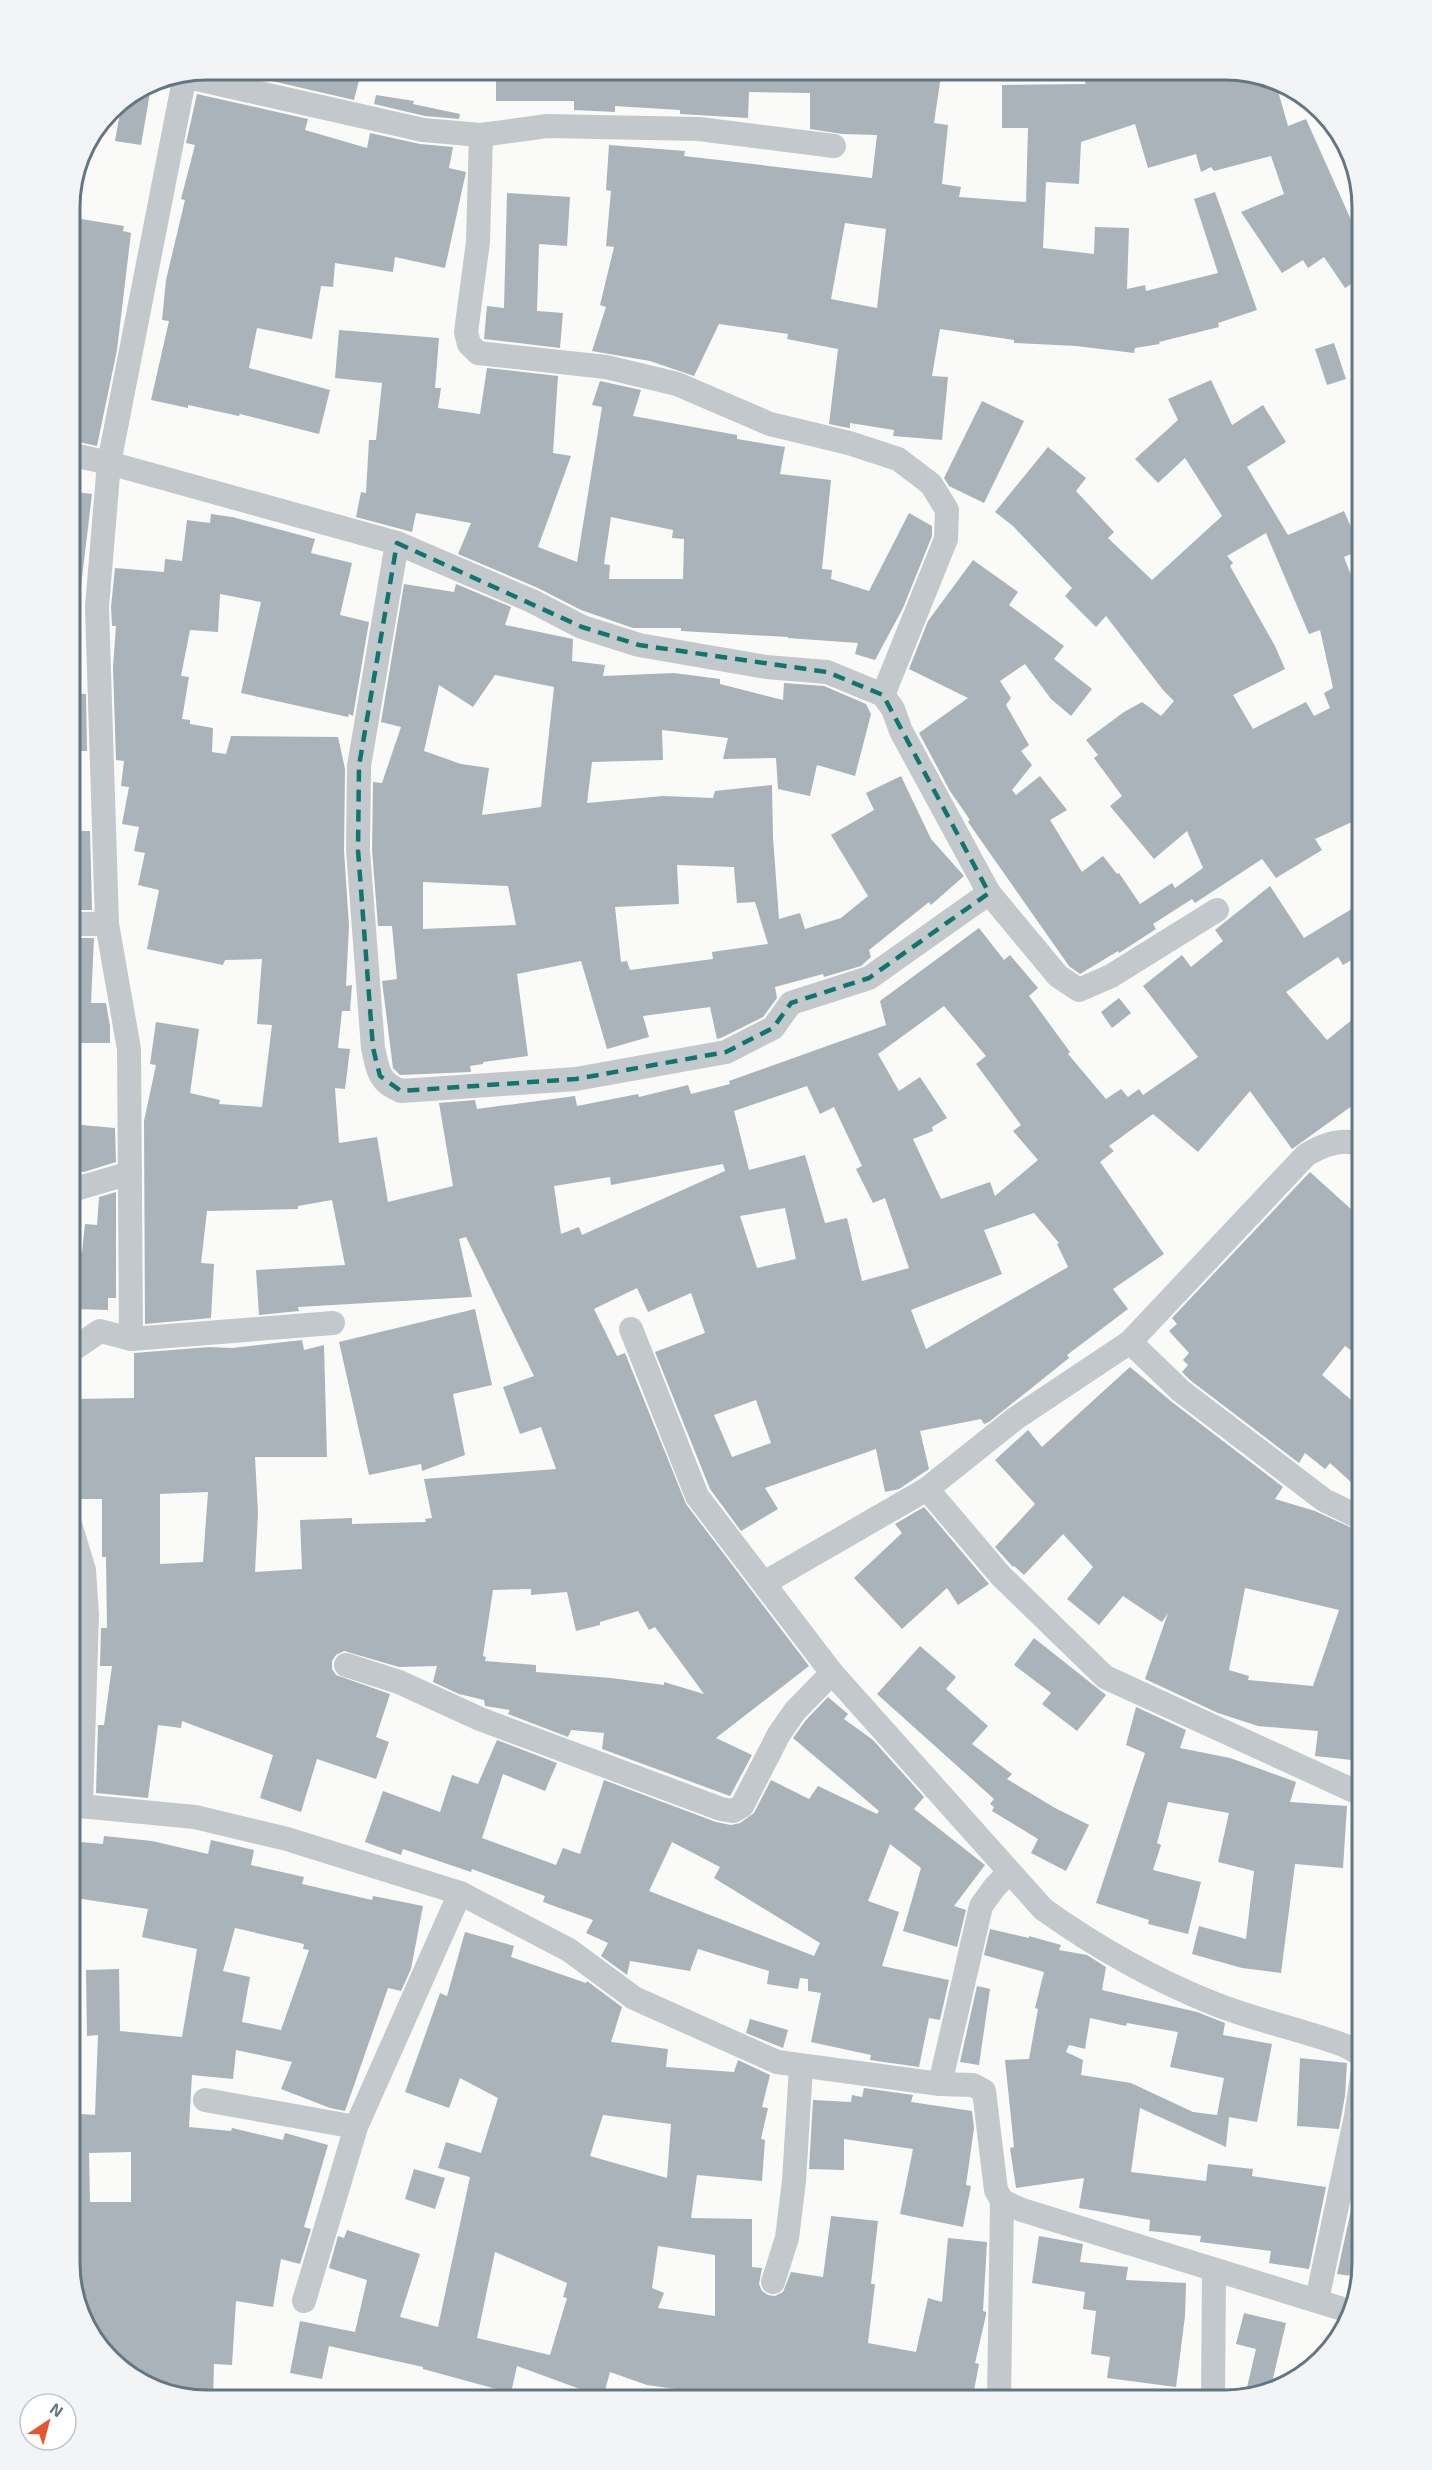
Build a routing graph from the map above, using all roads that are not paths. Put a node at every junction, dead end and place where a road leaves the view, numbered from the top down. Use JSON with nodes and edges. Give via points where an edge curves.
{"nodes":[{"id":1,"x":205,"y":80,"type":"edge"},
{"id":2,"x":181,"y":82,"type":"edge"},
{"id":3,"x":481,"y":135,"type":"junction"},
{"id":4,"x":834,"y":146,"type":"dead end"},
{"id":5,"x":80,"y":456,"type":"edge"},
{"id":6,"x":109,"y":463,"type":"junction"},
{"id":7,"x":397,"y":543,"type":"junction"},
{"id":8,"x":883,"y":695,"type":"junction"},
{"id":9,"x":989,"y":892,"type":"junction"},
{"id":10,"x":1216,"y":910,"type":"dead end"},
{"id":11,"x":80,"y":924,"type":"edge"},
{"id":12,"x":107,"y":924,"type":"junction"},
{"id":13,"x":1352,"y":1144,"type":"edge"},
{"id":14,"x":130,"y":1173,"type":"junction"},
{"id":15,"x":80,"y":1188,"type":"edge"},
{"id":16,"x":333,"y":1323,"type":"dead end"},
{"id":17,"x":631,"y":1329,"type":"dead end"},
{"id":18,"x":131,"y":1339,"type":"junction"},
{"id":19,"x":1130,"y":1342,"type":"junction"},
{"id":20,"x":80,"y":1345,"type":"edge"},
{"id":21,"x":927,"y":1489,"type":"junction"},
{"id":22,"x":1352,"y":1514,"type":"edge"},
{"id":23,"x":80,"y":1557,"type":"edge"},
{"id":24,"x":764,"y":1583,"type":"junction"},
{"id":25,"x":345,"y":1665,"type":"dead end"},
{"id":26,"x":832,"y":1673,"type":"junction"},
{"id":27,"x":80,"y":1726,"type":"edge"},
{"id":28,"x":1352,"y":1790,"type":"edge"},
{"id":29,"x":80,"y":1806,"type":"edge"},
{"id":30,"x":1009,"y":1872,"type":"junction"},
{"id":31,"x":460,"y":1893,"type":"junction"},
{"id":32,"x":1352,"y":2050,"type":"edge"},
{"id":33,"x":801,"y":2067,"type":"junction"},
{"id":34,"x":940,"y":2085,"type":"junction"},
{"id":35,"x":205,"y":2100,"type":"dead end"},
{"id":36,"x":356,"y":2127,"type":"junction"},
{"id":37,"x":1352,"y":2135,"type":"edge"},
{"id":38,"x":1002,"y":2201,"type":"junction"},
{"id":39,"x":1214,"y":2271,"type":"junction"},
{"id":40,"x":773,"y":2282,"type":"dead end"},
{"id":41,"x":1317,"y":2300,"type":"junction"},
{"id":42,"x":304,"y":2301,"type":"dead end"},
{"id":43,"x":1344,"y":2309,"type":"edge"},
{"id":44,"x":999,"y":2391,"type":"edge"},
{"id":45,"x":1213,"y":2391,"type":"edge"}],
"edges":[{"from":1,"to":3,"type":"street","via":[[423,130]]},
{"from":2,"to":6,"type":"street"},
{"from":3,"to":4,"type":"street","via":[[547,126],[699,129]]},
{"from":3,"to":8,"type":"street","via":[[478,242],[466,332],[469,344],[478,353],[606,367],[677,384],[770,424],[849,442],[898,459],[931,484],[947,510],[946,539]]},
{"from":5,"to":6,"type":"street"},
{"from":6,"to":7,"type":"street"},
{"from":6,"to":12,"type":"street","via":[[97,607]]},
{"from":7,"to":8,"type":"street","via":[[532,601],[582,627],[639,645],[766,667],[826,672]]},
{"from":7,"to":9,"type":"street","via":[[359,766],[358,814],[373,1048],[380,1076],[389,1086],[401,1091],[576,1079],[726,1052],[773,1028],[791,1003],[870,978]]},
{"from":8,"to":9,"type":"street"},
{"from":9,"to":10,"type":"street","via":[[1058,976],[1079,990],[1110,976]]},
{"from":11,"to":12,"type":"street"},
{"from":12,"to":14,"type":"street","via":[[129,1049]]},
{"from":13,"to":19,"type":"street","via":[[1335,1142],[1306,1155]]},
{"from":14,"to":15,"type":"street"},
{"from":14,"to":18,"type":"street"},
{"from":16,"to":18,"type":"street"},
{"from":17,"to":24,"type":"street","via":[[697,1496]]},
{"from":18,"to":20,"type":"street","via":[[100,1331]]},
{"from":19,"to":21,"type":"street","via":[[1016,1418]]},
{"from":19,"to":22,"type":"street","via":[[1181,1391],[1324,1500]]},
{"from":21,"to":24,"type":"street"},
{"from":21,"to":28,"type":"street","via":[[1001,1576],[1105,1677]]},
{"from":23,"to":27,"type":"street","via":[[87,1615]]},
{"from":24,"to":26,"type":"street"},
{"from":25,"to":26,"type":"street","via":[[733,1811],[742,1806],[795,1711]]},
{"from":26,"to":30,"type":"street"},
{"from":29,"to":31,"type":"street","via":[[195,1817],[287,1839]]},
{"from":30,"to":32,"type":"street","via":[[1043,1910],[1081,1936],[1170,1983],[1216,2004]]},
{"from":30,"to":34,"type":"street","via":[[981,1906]]},
{"from":31,"to":33,"type":"street","via":[[569,1950],[634,1998],[777,2062]]},
{"from":31,"to":36,"type":"street"},
{"from":33,"to":34,"type":"street"},
{"from":33,"to":40,"type":"street","via":[[787,2238]]},
{"from":34,"to":38,"type":"street","via":[[973,2085],[984,2091],[996,2190]]},
{"from":35,"to":36,"type":"street"},
{"from":36,"to":42,"type":"street"},
{"from":37,"to":41,"type":"street"},
{"from":38,"to":39,"type":"street"},
{"from":38,"to":44,"type":"street"},
{"from":39,"to":41,"type":"street"},
{"from":39,"to":45,"type":"street"},
{"from":41,"to":43,"type":"street"}]}
